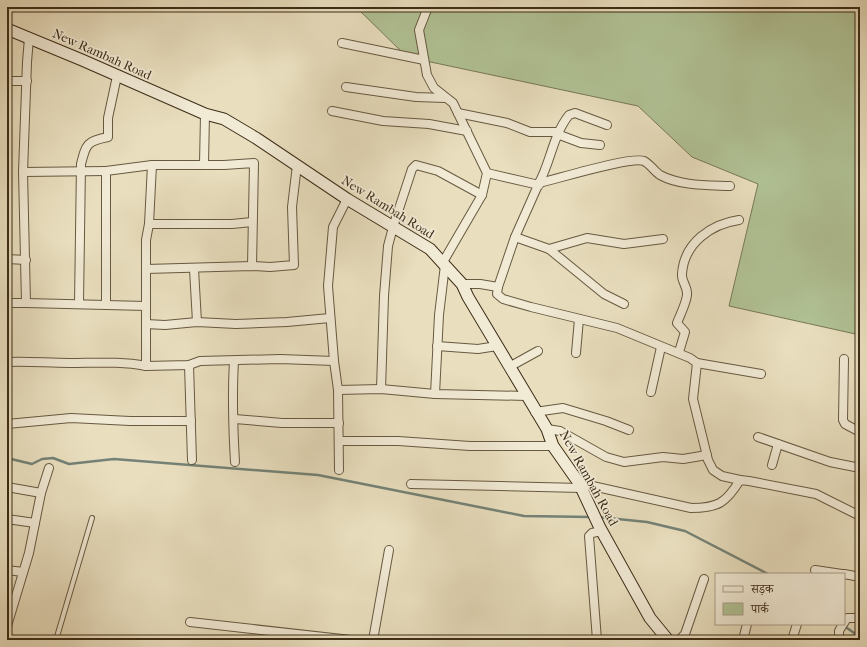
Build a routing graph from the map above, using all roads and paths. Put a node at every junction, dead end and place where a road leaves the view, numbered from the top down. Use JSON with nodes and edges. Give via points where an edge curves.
{"nodes":[{"id":1,"x":428,"y":7,"type":"edge"},
{"id":2,"x":7,"y":29,"type":"edge"},
{"id":3,"x":29,"y":38,"type":"junction"},
{"id":4,"x":342,"y":43,"type":"dead end"},
{"id":5,"x":424,"y":60,"type":"junction"},
{"id":6,"x":117,"y":76,"type":"junction"},
{"id":7,"x":7,"y":81,"type":"edge"},
{"id":8,"x":27,"y":81,"type":"junction"},
{"id":9,"x":346,"y":87,"type":"dead end"},
{"id":10,"x":445,"y":98,"type":"junction"},
{"id":11,"x":332,"y":111,"type":"dead end"},
{"id":12,"x":458,"y":113,"type":"junction"},
{"id":13,"x":205,"y":114,"type":"junction"},
{"id":14,"x":606,"y":125,"type":"dead end"},
{"id":15,"x":467,"y":130,"type":"junction"},
{"id":16,"x":558,"y":133,"type":"junction"},
{"id":17,"x":600,"y":146,"type":"dead end"},
{"id":18,"x":204,"y":164,"type":"junction"},
{"id":19,"x":152,"y":165,"type":"junction"},
{"id":20,"x":297,"y":165,"type":"junction"},
{"id":21,"x":106,"y":171,"type":"junction"},
{"id":22,"x":23,"y":172,"type":"junction"},
{"id":23,"x":81,"y":172,"type":"junction"},
{"id":24,"x":487,"y":173,"type":"junction"},
{"id":25,"x":539,"y":184,"type":"junction"},
{"id":26,"x":730,"y":186,"type":"dead end"},
{"id":27,"x":482,"y":195,"type":"junction"},
{"id":28,"x":347,"y":199,"type":"junction"},
{"id":29,"x":739,"y":220,"type":"dead end"},
{"id":30,"x":252,"y":222,"type":"junction"},
{"id":31,"x":149,"y":224,"type":"junction"},
{"id":32,"x":393,"y":227,"type":"junction"},
{"id":33,"x":515,"y":237,"type":"junction"},
{"id":34,"x":663,"y":239,"type":"dead end"},
{"id":35,"x":549,"y":249,"type":"junction"},
{"id":36,"x":7,"y":259,"type":"edge"},
{"id":37,"x":26,"y":260,"type":"junction"},
{"id":38,"x":444,"y":264,"type":"junction"},
{"id":39,"x":252,"y":266,"type":"junction"},
{"id":40,"x":146,"y":269,"type":"junction"},
{"id":41,"x":194,"y":269,"type":"junction"},
{"id":42,"x":462,"y":284,"type":"junction"},
{"id":43,"x":498,"y":287,"type":"junction"},
{"id":44,"x":7,"y":303,"type":"edge"},
{"id":45,"x":26,"y":303,"type":"junction"},
{"id":46,"x":79,"y":304,"type":"junction"},
{"id":47,"x":624,"y":304,"type":"dead end"},
{"id":48,"x":106,"y":305,"type":"junction"},
{"id":49,"x":146,"y":306,"type":"junction"},
{"id":50,"x":330,"y":318,"type":"junction"},
{"id":51,"x":579,"y":319,"type":"junction"},
{"id":52,"x":197,"y":322,"type":"junction"},
{"id":53,"x":146,"y":324,"type":"junction"},
{"id":54,"x":437,"y":346,"type":"junction"},
{"id":55,"x":497,"y":346,"type":"junction"},
{"id":56,"x":661,"y":347,"type":"junction"},
{"id":57,"x":538,"y":352,"type":"dead end"},
{"id":58,"x":679,"y":352,"type":"junction"},
{"id":59,"x":576,"y":353,"type":"dead end"},
{"id":60,"x":844,"y":359,"type":"dead end"},
{"id":61,"x":234,"y":361,"type":"junction"},
{"id":62,"x":334,"y":361,"type":"junction"},
{"id":63,"x":7,"y":362,"type":"edge"},
{"id":64,"x":697,"y":363,"type":"junction"},
{"id":65,"x":189,"y":365,"type":"junction"},
{"id":66,"x":146,"y":366,"type":"junction"},
{"id":67,"x":509,"y":367,"type":"junction"},
{"id":68,"x":761,"y":374,"type":"dead end"},
{"id":69,"x":381,"y":389,"type":"junction"},
{"id":70,"x":338,"y":390,"type":"junction"},
{"id":71,"x":651,"y":392,"type":"dead end"},
{"id":72,"x":435,"y":394,"type":"junction"},
{"id":73,"x":526,"y":396,"type":"junction"},
{"id":74,"x":535,"y":412,"type":"junction"},
{"id":75,"x":235,"y":420,"type":"junction"},
{"id":76,"x":191,"y":421,"type":"junction"},
{"id":77,"x":339,"y":423,"type":"junction"},
{"id":78,"x":7,"y":424,"type":"edge"},
{"id":79,"x":546,"y":429,"type":"junction"},
{"id":80,"x":629,"y":430,"type":"dead end"},
{"id":81,"x":860,"y":432,"type":"edge"},
{"id":82,"x":758,"y":437,"type":"dead end"},
{"id":83,"x":339,"y":441,"type":"junction"},
{"id":84,"x":778,"y":444,"type":"junction"},
{"id":85,"x":553,"y":446,"type":"junction"},
{"id":86,"x":707,"y":455,"type":"junction"},
{"id":87,"x":192,"y":460,"type":"dead end"},
{"id":88,"x":235,"y":462,"type":"dead end"},
{"id":89,"x":772,"y":465,"type":"dead end"},
{"id":90,"x":49,"y":468,"type":"dead end"},
{"id":91,"x":860,"y":468,"type":"edge"},
{"id":92,"x":339,"y":470,"type":"dead end"},
{"id":93,"x":740,"y":480,"type":"junction"},
{"id":94,"x":412,"y":484,"type":"dead end"},
{"id":95,"x":7,"y":487,"type":"edge"},
{"id":96,"x":581,"y":489,"type":"junction"},
{"id":97,"x":41,"y":493,"type":"junction"},
{"id":98,"x":860,"y":516,"type":"edge"},
{"id":99,"x":92,"y":518,"type":"dead end"},
{"id":100,"x":7,"y":519,"type":"edge"},
{"id":101,"x":35,"y":523,"type":"junction"},
{"id":102,"x":601,"y":530,"type":"junction"},
{"id":103,"x":389,"y":550,"type":"dead end"},
{"id":104,"x":7,"y":570,"type":"edge"},
{"id":105,"x":815,"y":570,"type":"dead end"},
{"id":106,"x":23,"y":572,"type":"junction"},
{"id":107,"x":836,"y":573,"type":"edge"},
{"id":108,"x":845,"y":574,"type":"edge"},
{"id":109,"x":860,"y":577,"type":"edge"},
{"id":110,"x":704,"y":579,"type":"dead end"},
{"id":111,"x":8,"y":617,"type":"edge"},
{"id":112,"x":860,"y":618,"type":"edge"},
{"id":113,"x":845,"y":621,"type":"edge"},
{"id":114,"x":190,"y":622,"type":"dead end"},
{"id":115,"x":747,"y":625,"type":"edge"},
{"id":116,"x":797,"y":625,"type":"edge"},
{"id":117,"x":7,"y":626,"type":"edge"},
{"id":118,"x":842,"y":626,"type":"edge"},
{"id":119,"x":56,"y":640,"type":"edge"},
{"id":120,"x":351,"y":640,"type":"edge"},
{"id":121,"x":372,"y":640,"type":"edge"},
{"id":122,"x":597,"y":640,"type":"edge"},
{"id":123,"x":668,"y":640,"type":"edge"},
{"id":124,"x":679,"y":640,"type":"edge"},
{"id":125,"x":744,"y":640,"type":"edge"},
{"id":126,"x":792,"y":640,"type":"edge"},
{"id":127,"x":839,"y":640,"type":"edge"}],
"edges":[{"from":1,"to":5,"type":"street","via":[[419,30]]},
{"from":2,"to":3,"type":"street","name":"New Rambah Road"},
{"from":3,"to":6,"type":"street","name":"New Rambah Road"},
{"from":3,"to":8,"type":"street"},
{"from":4,"to":5,"type":"street"},
{"from":5,"to":10,"type":"street","via":[[429,81]]},
{"from":6,"to":13,"type":"street","name":"New Rambah Road"},
{"from":6,"to":23,"type":"street","via":[[108,118],[108,137],[85,146]]},
{"from":7,"to":8,"type":"street"},
{"from":8,"to":22,"type":"street"},
{"from":9,"to":10,"type":"street","via":[[416,97]]},
{"from":10,"to":12,"type":"street","via":[[453,103]]},
{"from":11,"to":15,"type":"street","via":[[383,121]]},
{"from":12,"to":15,"type":"street"},
{"from":12,"to":16,"type":"street","via":[[530,132]]},
{"from":13,"to":18,"type":"street"},
{"from":13,"to":20,"type":"street","name":"New Rambah Road","via":[[224,119]]},
{"from":14,"to":16,"type":"street","via":[[573,113],[563,122]]},
{"from":15,"to":24,"type":"street"},
{"from":16,"to":17,"type":"street","via":[[581,143]]},
{"from":16,"to":25,"type":"street","via":[[547,169]]},
{"from":18,"to":19,"type":"street"},
{"from":18,"to":30,"type":"street","via":[[254,163]]},
{"from":19,"to":21,"type":"street"},
{"from":19,"to":31,"type":"street"},
{"from":20,"to":28,"type":"street","name":"New Rambah Road"},
{"from":20,"to":39,"type":"street","via":[[292,207],[294,265]]},
{"from":21,"to":23,"type":"street"},
{"from":21,"to":48,"type":"street"},
{"from":22,"to":23,"type":"street"},
{"from":22,"to":37,"type":"street"},
{"from":23,"to":46,"type":"street"},
{"from":24,"to":25,"type":"street"},
{"from":24,"to":27,"type":"street"},
{"from":25,"to":26,"type":"street","via":[[608,165],[644,161],[661,175],[671,178],[690,183]]},
{"from":25,"to":33,"type":"street"},
{"from":27,"to":32,"type":"street","via":[[438,171],[416,165],[412,169]]},
{"from":27,"to":38,"type":"street"},
{"from":28,"to":32,"type":"street","name":"New Rambah Road"},
{"from":28,"to":50,"type":"street","via":[[333,227],[328,286]]},
{"from":29,"to":58,"type":"street","via":[[727,222],[703,234],[686,255],[682,274],[687,296],[676,324],[685,332]]},
{"from":30,"to":31,"type":"street"},
{"from":30,"to":39,"type":"street"},
{"from":31,"to":40,"type":"street"},
{"from":32,"to":38,"type":"street","name":"New Rambah Road","via":[[430,249]]},
{"from":32,"to":69,"type":"street","via":[[388,246],[384,296]]},
{"from":33,"to":35,"type":"street"},
{"from":33,"to":43,"type":"street"},
{"from":34,"to":35,"type":"street","via":[[624,244],[587,238]]},
{"from":35,"to":47,"type":"street","via":[[604,294]]},
{"from":36,"to":37,"type":"street"},
{"from":37,"to":45,"type":"street"},
{"from":38,"to":42,"type":"street","name":"New Rambah Road"},
{"from":38,"to":54,"type":"street"},
{"from":39,"to":41,"type":"street"},
{"from":40,"to":41,"type":"street"},
{"from":40,"to":49,"type":"street"},
{"from":41,"to":52,"type":"street"},
{"from":42,"to":43,"type":"street"},
{"from":42,"to":55,"type":"street","name":"New Rambah Road"},
{"from":43,"to":51,"type":"street","via":[[497,294],[503,299]]},
{"from":44,"to":45,"type":"street"},
{"from":45,"to":46,"type":"street"},
{"from":46,"to":48,"type":"street"},
{"from":48,"to":49,"type":"street"},
{"from":49,"to":53,"type":"street"},
{"from":50,"to":52,"type":"street","via":[[236,324]]},
{"from":50,"to":62,"type":"street"},
{"from":51,"to":56,"type":"street","via":[[640,336]]},
{"from":51,"to":59,"type":"street"},
{"from":52,"to":53,"type":"street"},
{"from":53,"to":66,"type":"street"},
{"from":54,"to":55,"type":"street","via":[[478,349]]},
{"from":54,"to":72,"type":"street"},
{"from":55,"to":67,"type":"street","name":"New Rambah Road"},
{"from":56,"to":58,"type":"street"},
{"from":56,"to":71,"type":"street"},
{"from":57,"to":67,"type":"street"},
{"from":58,"to":64,"type":"street"},
{"from":60,"to":81,"type":"street","via":[[843,420],[845,424]]},
{"from":61,"to":62,"type":"street"},
{"from":61,"to":65,"type":"street","via":[[200,361]]},
{"from":61,"to":75,"type":"street","via":[[232,396]]},
{"from":62,"to":70,"type":"street"},
{"from":63,"to":66,"type":"street","via":[[125,362]]},
{"from":64,"to":68,"type":"street"},
{"from":64,"to":86,"type":"street","via":[[693,399]]},
{"from":65,"to":66,"type":"street"},
{"from":65,"to":76,"type":"street"},
{"from":67,"to":73,"type":"street","name":"New Rambah Road"},
{"from":69,"to":70,"type":"street"},
{"from":69,"to":72,"type":"street"},
{"from":70,"to":77,"type":"street"},
{"from":72,"to":73,"type":"street"},
{"from":73,"to":74,"type":"street","name":"New Rambah Road"},
{"from":74,"to":79,"type":"street","name":"New Rambah Road"},
{"from":74,"to":80,"type":"street","via":[[563,408]]},
{"from":75,"to":77,"type":"street"},
{"from":75,"to":88,"type":"street"},
{"from":76,"to":78,"type":"street","via":[[71,418]]},
{"from":76,"to":87,"type":"street"},
{"from":77,"to":83,"type":"street"},
{"from":79,"to":85,"type":"street","name":"New Rambah Road"},
{"from":79,"to":86,"type":"street","via":[[560,432],[606,457],[624,462]]},
{"from":82,"to":84,"type":"street"},
{"from":83,"to":85,"type":"street"},
{"from":83,"to":92,"type":"street"},
{"from":84,"to":89,"type":"street"},
{"from":84,"to":91,"type":"street","via":[[830,462]]},
{"from":85,"to":96,"type":"street","name":"New Rambah Road"},
{"from":86,"to":93,"type":"street","via":[[711,466],[722,476]]},
{"from":90,"to":97,"type":"street"},
{"from":93,"to":96,"type":"street","via":[[729,497],[716,506],[701,508]]},
{"from":93,"to":98,"type":"street","via":[[816,494]]},
{"from":94,"to":96,"type":"street"},
{"from":95,"to":97,"type":"street"},
{"from":96,"to":102,"type":"street","name":"New Rambah Road"},
{"from":97,"to":101,"type":"street"},
{"from":99,"to":119,"type":"lane"},
{"from":100,"to":101,"type":"street"},
{"from":101,"to":106,"type":"street"},
{"from":102,"to":122,"type":"street","via":[[589,536]]},
{"from":102,"to":123,"type":"street","name":"New Rambah Road","via":[[650,618]]},
{"from":103,"to":121,"type":"street"},
{"from":104,"to":106,"type":"street"},
{"from":105,"to":107,"type":"street"},
{"from":106,"to":111,"type":"street"},
{"from":108,"to":109,"type":"street"},
{"from":110,"to":124,"type":"street","via":[[685,634]]},
{"from":111,"to":117,"type":"street"},
{"from":112,"to":113,"type":"street","via":[[847,618]]},
{"from":114,"to":120,"type":"street"},
{"from":115,"to":125,"type":"street"},
{"from":116,"to":126,"type":"street"},
{"from":118,"to":127,"type":"street"}]}
